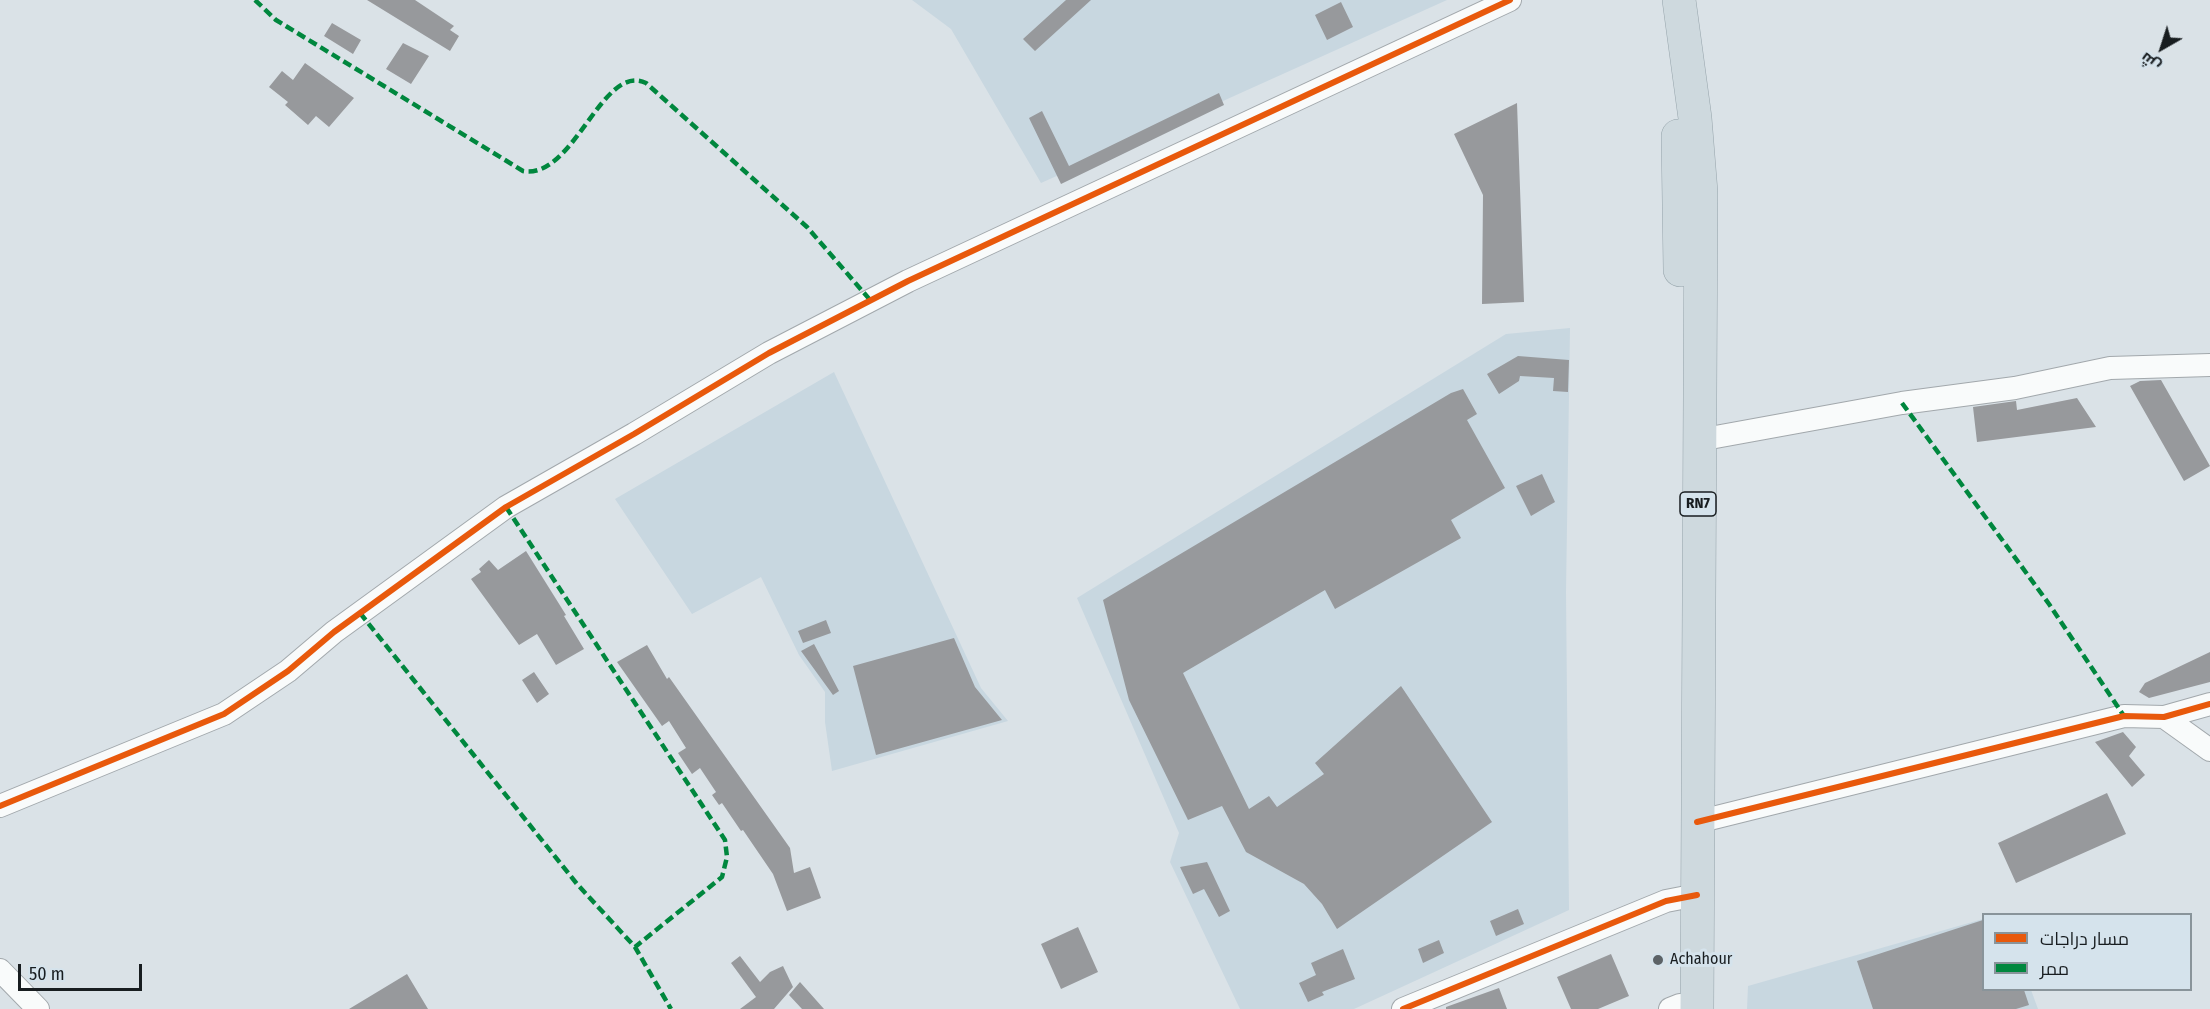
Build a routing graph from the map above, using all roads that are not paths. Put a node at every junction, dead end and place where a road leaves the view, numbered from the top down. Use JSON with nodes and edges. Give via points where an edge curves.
{"nodes":[{"id":1,"x":1510,"y":0,"type":"edge"},
{"id":2,"x":1662,"y":0,"type":"edge"},
{"id":3,"x":1679,"y":0,"type":"edge"},
{"id":4,"x":1467,"y":8,"type":"edge"},
{"id":5,"x":2210,"y":365,"type":"edge"},
{"id":6,"x":1699,"y":440,"type":"junction"},
{"id":7,"x":2210,"y":704,"type":"edge"},
{"id":8,"x":2164,"y":717,"type":"junction"},
{"id":9,"x":2210,"y":750,"type":"edge"},
{"id":10,"x":0,"y":806,"type":"edge"},
{"id":11,"x":1697,"y":822,"type":"junction"},
{"id":12,"x":1688,"y":897,"type":"junction"},
{"id":13,"x":0,"y":970,"type":"edge"},
{"id":14,"x":1682,"y":1008,"type":"edge"},
{"id":15,"x":38,"y":1009,"type":"edge"},
{"id":16,"x":1403,"y":1009,"type":"edge"}],
"edges":[{"from":1,"to":4,"type":"street"},
{"from":2,"to":12,"type":"highway","number":"RN7","via":[[1678,119],[1681,308],[1677,576]]},
{"from":3,"to":6,"type":"highway","number":"RN7","via":[[1701,192]]},
{"from":4,"to":10,"type":"street","via":[[918,276],[769,353],[506,507],[334,632],[288,671],[224,714]]},
{"from":5,"to":6,"type":"street","via":[[2110,368],[2015,388],[1902,403]]},
{"from":6,"to":11,"type":"highway","number":"RN7"},
{"from":7,"to":8,"type":"street"},
{"from":8,"to":9,"type":"street"},
{"from":8,"to":11,"type":"street","via":[[2124,716]]},
{"from":11,"to":12,"type":"highway","number":"RN7"},
{"from":12,"to":14,"type":"highway","number":"RN7"},
{"from":12,"to":16,"type":"street"},
{"from":13,"to":15,"type":"street"}]}
